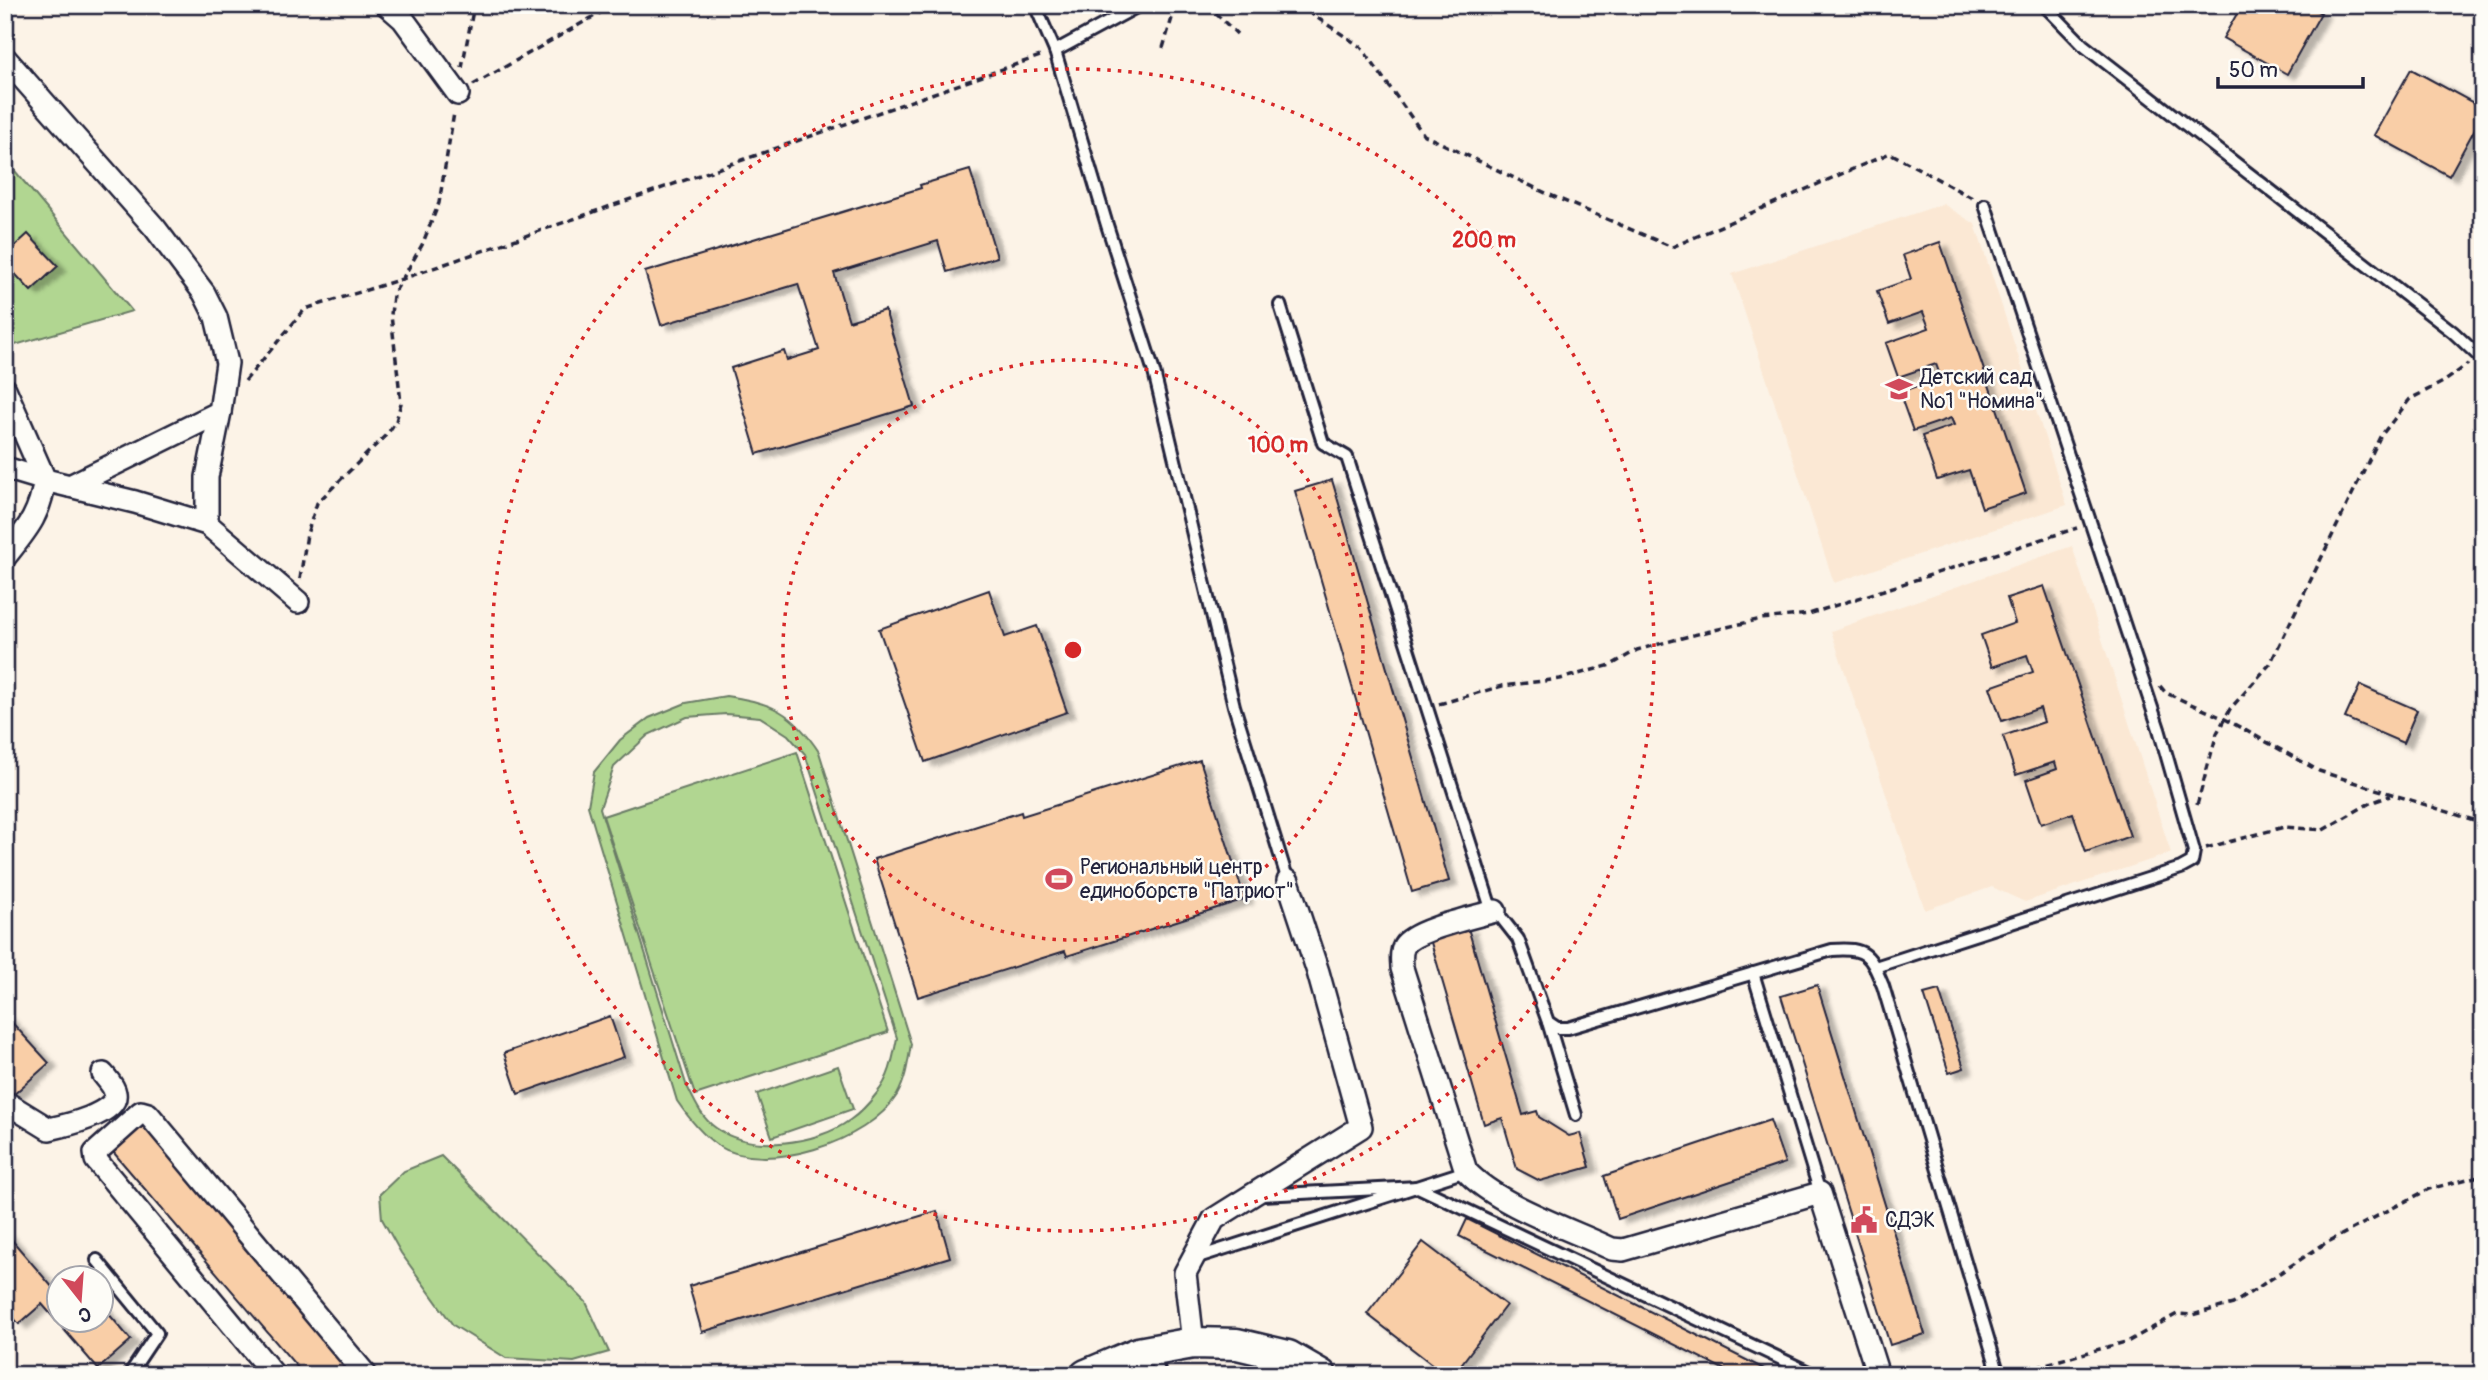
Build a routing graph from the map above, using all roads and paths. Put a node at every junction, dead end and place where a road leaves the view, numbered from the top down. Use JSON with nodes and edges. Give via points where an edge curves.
{"nodes":[{"id":1,"x":387,"y":5,"type":"edge"},
{"id":2,"x":474,"y":5,"type":"edge"},
{"id":3,"x":614,"y":5,"type":"edge"},
{"id":4,"x":1035,"y":5,"type":"edge"},
{"id":5,"x":1140,"y":5,"type":"edge"},
{"id":6,"x":1176,"y":5,"type":"edge"},
{"id":7,"x":1207,"y":5,"type":"edge"},
{"id":8,"x":1298,"y":5,"type":"edge"},
{"id":9,"x":2044,"y":5,"type":"edge"},
{"id":10,"x":1237,"y":34,"type":"dead end"},
{"id":11,"x":1163,"y":48,"type":"dead end"},
{"id":12,"x":1055,"y":51,"type":"junction"},
{"id":13,"x":5,"y":58,"type":"edge"},
{"id":14,"x":458,"y":94,"type":"junction"},
{"id":15,"x":1985,"y":205,"type":"joint"},
{"id":16,"x":402,"y":279,"type":"junction"},
{"id":17,"x":1280,"y":305,"type":"dead end"},
{"id":18,"x":2480,"y":358,"type":"edge"},
{"id":19,"x":5,"y":389,"type":"edge"},
{"id":20,"x":220,"y":412,"type":"junction"},
{"id":21,"x":5,"y":468,"type":"edge"},
{"id":22,"x":45,"y":480,"type":"junction"},
{"id":23,"x":70,"y":486,"type":"junction"},
{"id":24,"x":2091,"y":523,"type":"junction"},
{"id":25,"x":207,"y":524,"type":"junction"},
{"id":26,"x":5,"y":557,"type":"edge"},
{"id":27,"x":298,"y":602,"type":"joint"},
{"id":28,"x":2137,"y":662,"type":"junction"},
{"id":29,"x":1427,"y":707,"type":"junction"},
{"id":30,"x":2225,"y":719,"type":"junction"},
{"id":31,"x":2392,"y":795,"type":"junction"},
{"id":32,"x":2483,"y":823,"type":"edge"},
{"id":33,"x":2188,"y":829,"type":"junction"},
{"id":34,"x":2194,"y":851,"type":"junction"},
{"id":35,"x":1288,"y":881,"type":"joint"},
{"id":36,"x":1495,"y":911,"type":"junction"},
{"id":37,"x":1875,"y":967,"type":"junction"},
{"id":38,"x":1753,"y":974,"type":"junction"},
{"id":39,"x":1548,"y":1021,"type":"junction"},
{"id":40,"x":103,"y":1074,"type":"dead end"},
{"id":41,"x":5,"y":1102,"type":"edge"},
{"id":42,"x":1576,"y":1115,"type":"dead end"},
{"id":43,"x":1466,"y":1171,"type":"junction"},
{"id":44,"x":2483,"y":1175,"type":"edge"},
{"id":45,"x":1418,"y":1187,"type":"junction"},
{"id":46,"x":1820,"y":1193,"type":"junction"},
{"id":47,"x":1250,"y":1195,"type":"junction"},
{"id":48,"x":1193,"y":1258,"type":"junction"},
{"id":49,"x":97,"y":1260,"type":"dead end"},
{"id":50,"x":1193,"y":1343,"type":"junction"},
{"id":51,"x":1156,"y":1363,"type":"edge"},
{"id":52,"x":129,"y":1375,"type":"edge"},
{"id":53,"x":274,"y":1375,"type":"edge"},
{"id":54,"x":366,"y":1375,"type":"edge"},
{"id":55,"x":1086,"y":1375,"type":"edge"},
{"id":56,"x":1321,"y":1375,"type":"edge"},
{"id":57,"x":1815,"y":1375,"type":"edge"},
{"id":58,"x":1878,"y":1375,"type":"edge"},
{"id":59,"x":1999,"y":1375,"type":"edge"},
{"id":60,"x":2006,"y":1375,"type":"edge"}],
"edges":[{"from":1,"to":14,"type":"street","via":[[403,19]]},
{"from":2,"to":14,"type":"path"},
{"from":3,"to":14,"type":"path"},
{"from":4,"to":12,"type":"lane"},
{"from":5,"to":12,"type":"lane"},
{"from":6,"to":11,"type":"path"},
{"from":7,"to":10,"type":"path"},
{"from":8,"to":15,"type":"path","via":[[1361,47],[1424,135],[1672,247],[1890,153]]},
{"from":9,"to":18,"type":"lane","via":[[2083,45],[2453,332]]},
{"from":12,"to":16,"type":"path"},
{"from":12,"to":35,"type":"lane","via":[[1154,372],[1234,706]]},
{"from":13,"to":20,"type":"street","via":[[155,228],[204,293],[216,317],[228,363]]},
{"from":14,"to":16,"type":"path","via":[[439,203]]},
{"from":15,"to":24,"type":"lane"},
{"from":16,"to":20,"type":"path","via":[[305,309]]},
{"from":16,"to":27,"type":"path","via":[[393,295],[391,315],[401,403],[396,421],[317,503],[302,559]]},
{"from":17,"to":29,"type":"lane","via":[[1323,443],[1347,457]]},
{"from":18,"to":30,"type":"path","via":[[2410,399],[2380,437],[2270,664]]},
{"from":19,"to":22,"type":"street"},
{"from":20,"to":23,"type":"street"},
{"from":20,"to":25,"type":"street","via":[[207,477]]},
{"from":21,"to":22,"type":"street"},
{"from":22,"to":23,"type":"street"},
{"from":22,"to":26,"type":"street","via":[[34,520]]},
{"from":23,"to":25,"type":"street"},
{"from":24,"to":28,"type":"lane"},
{"from":24,"to":29,"type":"path","via":[[1809,614],[1761,619],[1689,636],[1560,679],[1502,687]]},
{"from":25,"to":27,"type":"street"},
{"from":28,"to":30,"type":"path","via":[[2166,692]]},
{"from":28,"to":33,"type":"lane"},
{"from":29,"to":36,"type":"lane"},
{"from":30,"to":31,"type":"path","via":[[2319,771]]},
{"from":30,"to":33,"type":"path"},
{"from":31,"to":32,"type":"path"},
{"from":31,"to":34,"type":"path","via":[[2323,830],[2284,827]]},
{"from":33,"to":34,"type":"lane"},
{"from":34,"to":37,"type":"lane","via":[[2192,862],[2181,869]]},
{"from":35,"to":47,"type":"street","via":[[1361,1127]]},
{"from":36,"to":39,"type":"lane","via":[[1518,939]]},
{"from":36,"to":43,"type":"street","via":[[1417,935],[1404,945],[1402,954],[1402,968]]},
{"from":37,"to":38,"type":"lane","via":[[1865,952],[1852,948]]},
{"from":37,"to":59,"type":"lane"},
{"from":38,"to":39,"type":"lane","via":[[1568,1028],[1557,1028]]},
{"from":38,"to":46,"type":"lane"},
{"from":39,"to":42,"type":"lane"},
{"from":40,"to":41,"type":"street","via":[[116,1096],[86,1121],[49,1129]]},
{"from":43,"to":45,"type":"lane"},
{"from":43,"to":46,"type":"street","via":[[1500,1198],[1623,1250]]},
{"from":44,"to":60,"type":"path","via":[[2429,1189],[2324,1244],[2233,1304],[2192,1315],[2177,1314],[2129,1340]]},
{"from":45,"to":47,"type":"lane"},
{"from":45,"to":48,"type":"lane"},
{"from":45,"to":57,"type":"lane"},
{"from":46,"to":58,"type":"street"},
{"from":47,"to":48,"type":"street","via":[[1214,1219]]},
{"from":48,"to":50,"type":"street","via":[[1185,1273]]},
{"from":49,"to":52,"type":"lane","via":[[157,1333]]},
{"from":50,"to":51,"type":"street"},
{"from":50,"to":56,"type":"street","via":[[1237,1344],[1288,1356]]},
{"from":51,"to":55,"type":"street","via":[[1138,1353]]},
{"from":53,"to":54,"type":"street","via":[[96,1160],[95,1153],[141,1112],[148,1114]]}]}
